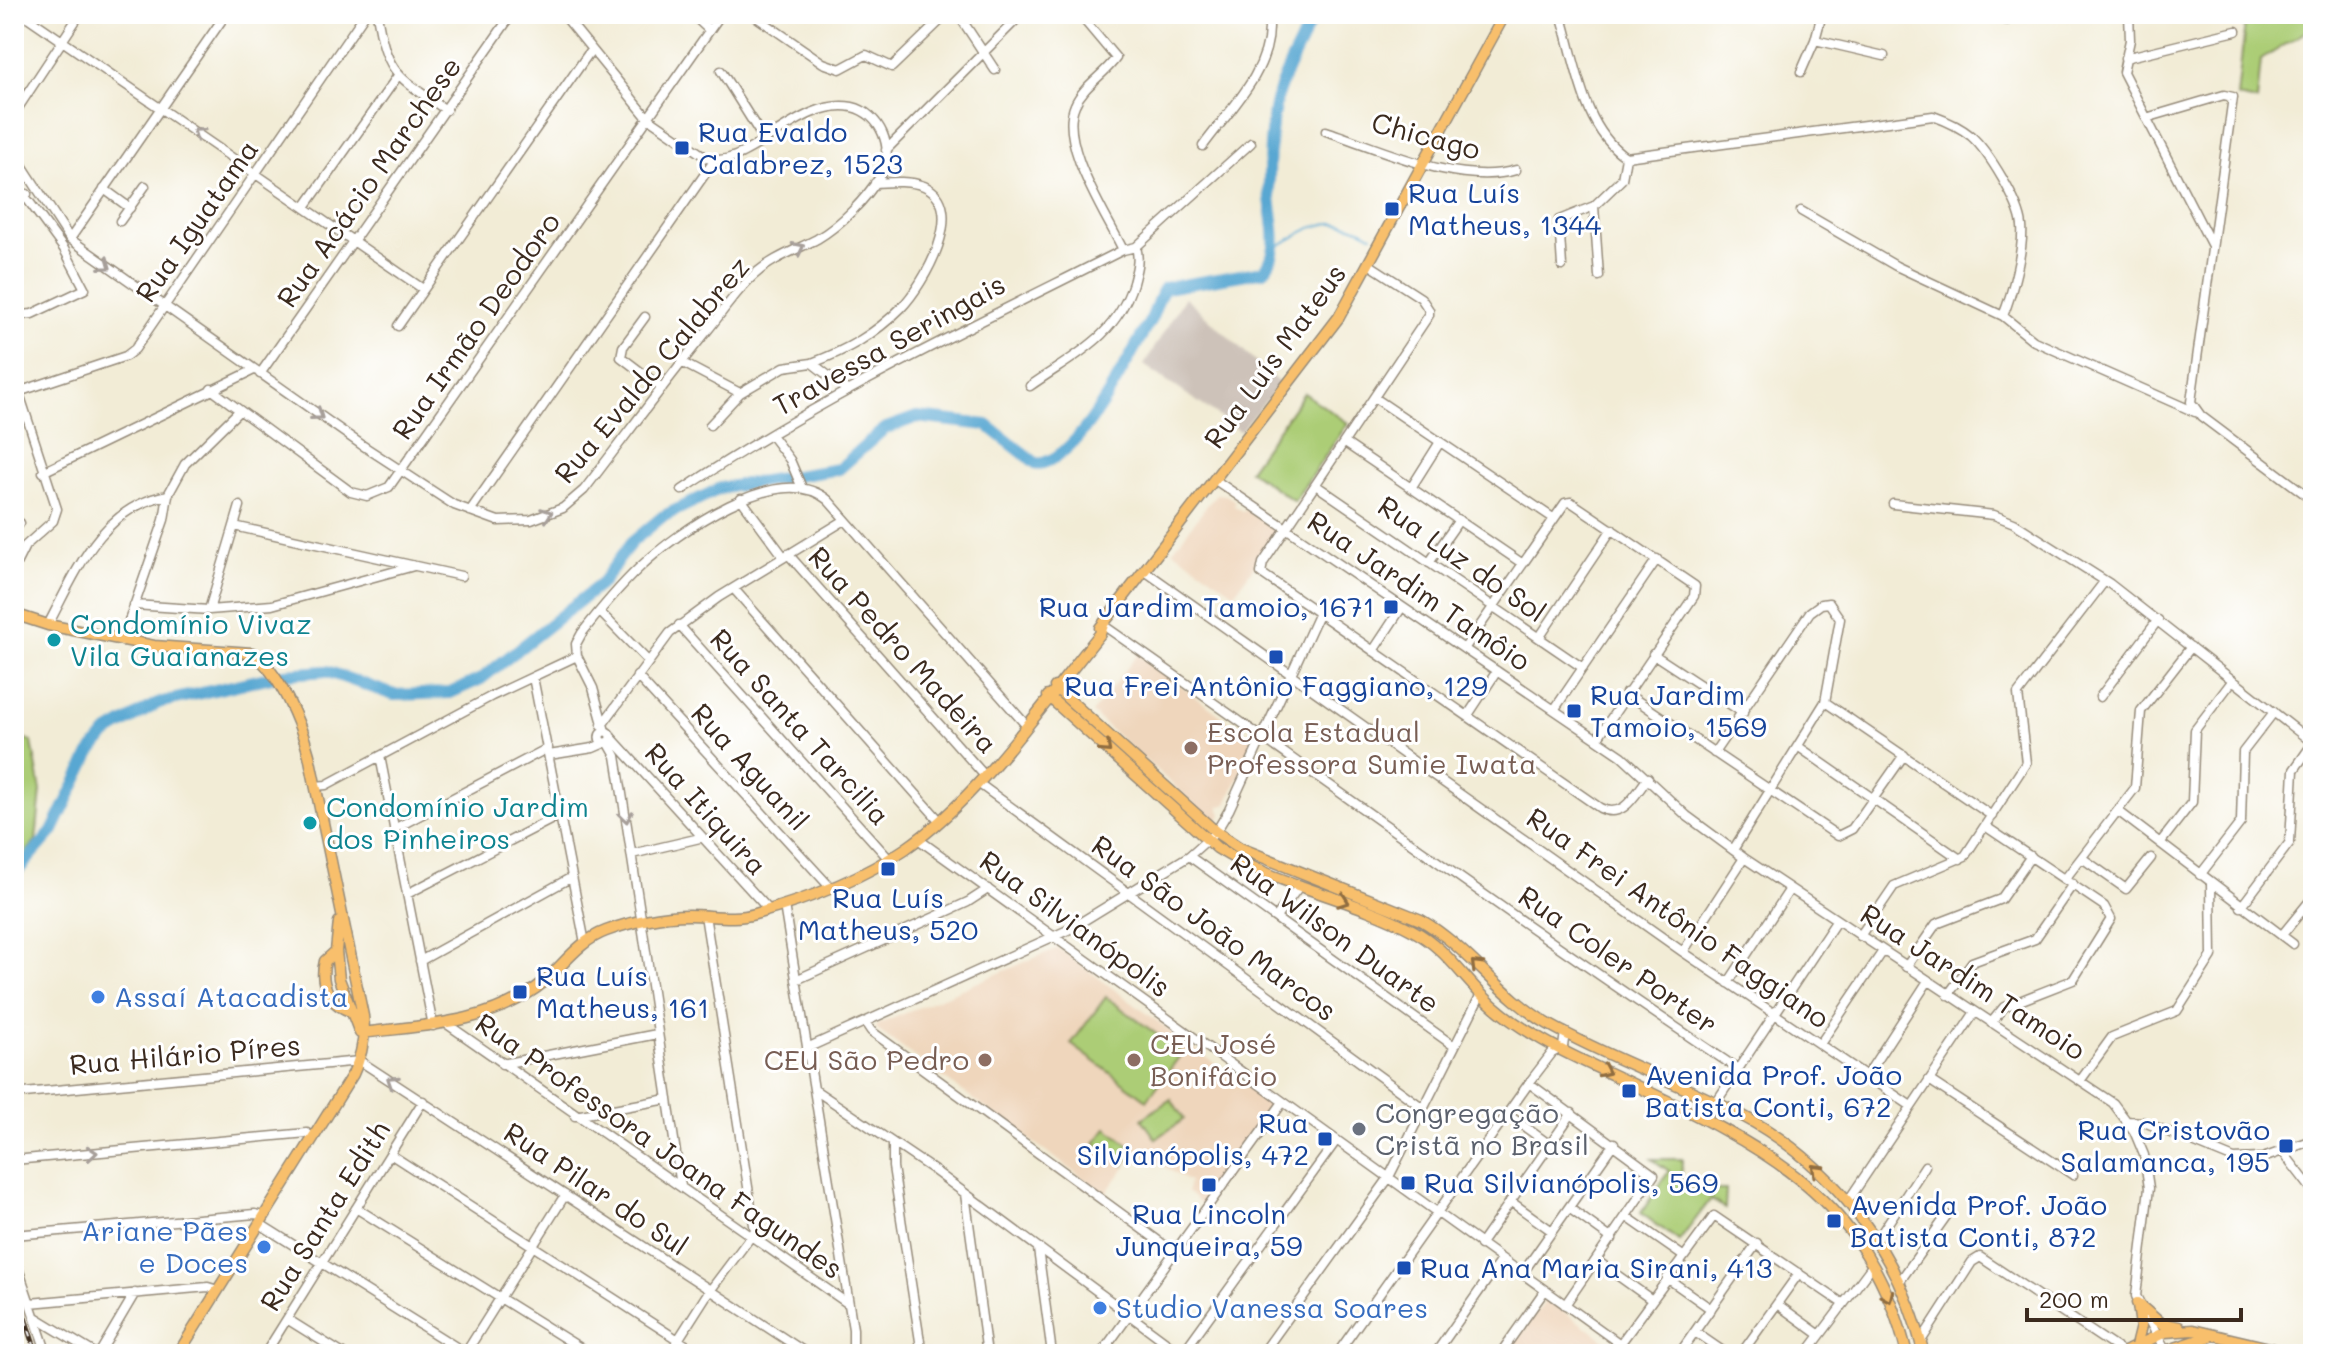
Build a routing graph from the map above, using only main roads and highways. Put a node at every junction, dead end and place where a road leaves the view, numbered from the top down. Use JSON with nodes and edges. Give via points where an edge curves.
{"nodes":[{"id":1,"x":1505,"y":14,"type":"edge"},
{"id":2,"x":14,"y":614,"type":"edge"},
{"id":3,"x":1052,"y":691,"type":"junction"},
{"id":4,"x":340,"y":908,"type":"junction"},
{"id":5,"x":336,"y":951,"type":"junction"},
{"id":6,"x":354,"y":968,"type":"junction"},
{"id":7,"x":357,"y":985,"type":"junction"},
{"id":8,"x":1498,"y":987,"type":"junction"},
{"id":9,"x":1481,"y":994,"type":"junction"},
{"id":10,"x":346,"y":997,"type":"junction"},
{"id":11,"x":330,"y":998,"type":"junction"},
{"id":12,"x":353,"y":1012,"type":"junction"},
{"id":13,"x":363,"y":1035,"type":"junction"},
{"id":14,"x":1778,"y":1137,"type":"junction"},
{"id":15,"x":1767,"y":1152,"type":"junction"},
{"id":16,"x":1879,"y":1243,"type":"junction"},
{"id":17,"x":1872,"y":1266,"type":"junction"},
{"id":18,"x":2193,"y":1330,"type":"junction"},
{"id":19,"x":2213,"y":1336,"type":"junction"},
{"id":20,"x":2136,"y":1346,"type":"junction"},
{"id":21,"x":2161,"y":1352,"type":"edge"},
{"id":22,"x":2122,"y":1353,"type":"edge"},
{"id":23,"x":178,"y":1354,"type":"edge"},
{"id":24,"x":1907,"y":1354,"type":"edge"},
{"id":25,"x":1924,"y":1354,"type":"edge"},
{"id":26,"x":2295,"y":1354,"type":"edge"}],
"edges":[{"from":1,"to":3,"type":"main road","name":"Rua Luís Mateus","via":[[1326,336]]},
{"from":2,"to":4,"type":"main road","via":[[122,641],[245,651],[258,657],[303,734]]},
{"from":8,"to":3,"type":"main road","one_way":true,"via":[[1448,937],[1421,920],[1258,858],[1216,832]]},
{"from":3,"to":9,"type":"main road","one_way":true,"via":[[1208,841],[1248,866],[1388,918],[1430,940]]},
{"from":3,"to":13,"type":"main road","name":"Rua Luís Mateus","via":[[982,779],[889,859],[830,887],[747,916],[705,915],[604,932],[529,993],[493,1011],[447,1024]]},
{"from":4,"to":5,"type":"main road"},
{"from":4,"to":6,"type":"main road"},
{"from":5,"to":6,"type":"main road"},
{"from":5,"to":10,"type":"main road"},
{"from":5,"to":11,"type":"main road","via":[[323,965]]},
{"from":6,"to":7,"type":"main road"},
{"from":7,"to":10,"type":"main road"},
{"from":7,"to":13,"type":"main road"},
{"from":8,"to":9,"type":"main road"},
{"from":8,"to":14,"type":"main road","via":[[1563,1031]]},
{"from":9,"to":15,"type":"main road","one_way":true,"via":[[1554,1049]]},
{"from":10,"to":11,"type":"main road"},
{"from":10,"to":12,"type":"main road"},
{"from":11,"to":12,"type":"main road"},
{"from":12,"to":13,"type":"main road"},
{"from":13,"to":23,"type":"main road","via":[[360,1061]]},
{"from":14,"to":15,"type":"main road"},
{"from":16,"to":14,"type":"main road","one_way":true,"via":[[1848,1201]]},
{"from":15,"to":17,"type":"main road","via":[[1832,1210]]},
{"from":16,"to":17,"type":"main road","via":[[1880,1257]]},
{"from":16,"to":25,"type":"main road","via":[[1900,1281]]},
{"from":17,"to":24,"type":"main road","one_way":true},
{"from":18,"to":19,"type":"main road"},
{"from":18,"to":20,"type":"main road","via":[[2156,1336]]},
{"from":18,"to":20,"type":"main road","via":[[2160,1323],[2137,1303],[2141,1326]]},
{"from":19,"to":21,"type":"main road"},
{"from":19,"to":26,"type":"main road"},
{"from":20,"to":22,"type":"main road"}]}
